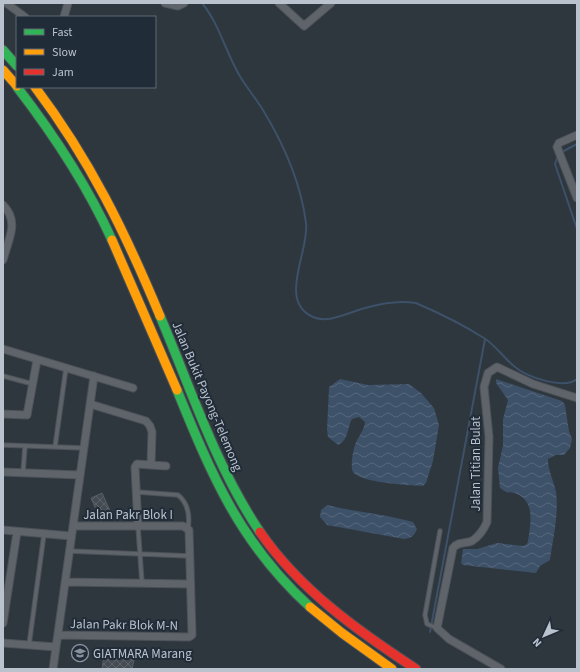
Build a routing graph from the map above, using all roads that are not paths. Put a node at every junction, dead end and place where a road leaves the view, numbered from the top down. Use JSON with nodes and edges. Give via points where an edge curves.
{"nodes":[{"id":1,"x":6,"y":3,"type":"edge"},
{"id":2,"x":68,"y":3,"type":"edge"},
{"id":3,"x":165,"y":3,"type":"edge"},
{"id":4,"x":184,"y":3,"type":"edge"},
{"id":5,"x":279,"y":3,"type":"edge"},
{"id":6,"x":331,"y":3,"type":"edge"},
{"id":7,"x":24,"y":16,"type":"edge"},
{"id":8,"x":64,"y":16,"type":"edge"},
{"id":9,"x":3,"y":50,"type":"edge"},
{"id":10,"x":16,"y":65,"type":"edge"},
{"id":11,"x":3,"y":70,"type":"edge"},
{"id":12,"x":16,"y":86,"type":"edge"},
{"id":13,"x":18,"y":88,"type":"edge"},
{"id":14,"x":36,"y":88,"type":"edge"},
{"id":15,"x":577,"y":135,"type":"edge"},
{"id":16,"x":577,"y":198,"type":"edge"},
{"id":17,"x":3,"y":205,"type":"edge"},
{"id":18,"x":3,"y":260,"type":"edge"},
{"id":19,"x":3,"y":349,"type":"edge"},
{"id":20,"x":37,"y":360,"type":"junction"},
{"id":21,"x":66,"y":368,"type":"junction"},
{"id":22,"x":3,"y":376,"type":"edge"},
{"id":23,"x":94,"y":376,"type":"junction"},
{"id":24,"x":33,"y":384,"type":"junction"},
{"id":25,"x":133,"y":388,"type":"dead end"},
{"id":26,"x":577,"y":398,"type":"edge"},
{"id":27,"x":90,"y":404,"type":"junction"},
{"id":28,"x":3,"y":414,"type":"edge"},
{"id":29,"x":3,"y":445,"type":"edge"},
{"id":30,"x":25,"y":446,"type":"junction"},
{"id":31,"x":55,"y":447,"type":"junction"},
{"id":32,"x":84,"y":448,"type":"junction"},
{"id":33,"x":151,"y":465,"type":"junction"},
{"id":34,"x":166,"y":466,"type":"dead end"},
{"id":35,"x":3,"y":472,"type":"edge"},
{"id":36,"x":23,"y":473,"type":"junction"},
{"id":37,"x":80,"y":475,"type":"junction"},
{"id":38,"x":136,"y":492,"type":"junction"},
{"id":39,"x":73,"y":526,"type":"junction"},
{"id":40,"x":138,"y":526,"type":"junction"},
{"id":41,"x":186,"y":527,"type":"junction"},
{"id":42,"x":3,"y":530,"type":"edge"},
{"id":43,"x":440,"y":531,"type":"dead end"},
{"id":44,"x":17,"y":532,"type":"junction"},
{"id":45,"x":44,"y":534,"type":"junction"},
{"id":46,"x":72,"y":536,"type":"junction"},
{"id":47,"x":69,"y":551,"type":"junction"},
{"id":48,"x":140,"y":554,"type":"junction"},
{"id":49,"x":190,"y":556,"type":"junction"},
{"id":50,"x":65,"y":582,"type":"junction"},
{"id":51,"x":142,"y":584,"type":"junction"},
{"id":52,"x":190,"y":584,"type":"junction"},
{"id":53,"x":6,"y":587,"type":"edge"},
{"id":54,"x":3,"y":623,"type":"edge"},
{"id":55,"x":437,"y":628,"type":"junction"},
{"id":56,"x":58,"y":635,"type":"junction"},
{"id":57,"x":3,"y":643,"type":"edge"},
{"id":58,"x":28,"y":645,"type":"junction"},
{"id":59,"x":56,"y":647,"type":"junction"},
{"id":60,"x":53,"y":669,"type":"edge"},
{"id":61,"x":392,"y":669,"type":"edge"},
{"id":62,"x":416,"y":669,"type":"edge"},
{"id":63,"x":501,"y":669,"type":"edge"}],
"edges":[{"from":1,"to":7,"type":"street"},
{"from":2,"to":8,"type":"street"},
{"from":3,"to":4,"type":"street","via":[[178,6]]},
{"from":5,"to":6,"type":"street","via":[[304,26]]},
{"from":9,"to":10,"type":"highway"},
{"from":11,"to":12,"type":"highway","name":"Jalan Bukit Payong-Telemong"},
{"from":13,"to":61,"type":"highway","name":"Jalan Bukit Payong-Telemong","via":[[36,110],[79,176],[115,244],[208,465],[244,531],[268,564],[308,606],[343,635]]},
{"from":14,"to":62,"type":"highway","name":"Jalan Bukit Payong-Telemong","via":[[90,169],[127,238],[220,460],[255,524],[278,556],[317,596],[351,625]]},
{"from":15,"to":16,"type":"street","via":[[559,143],[557,148]]},
{"from":17,"to":18,"type":"street","via":[[10,213],[13,224]]},
{"from":19,"to":20,"type":"street"},
{"from":20,"to":21,"type":"street"},
{"from":20,"to":24,"type":"street"},
{"from":21,"to":23,"type":"street"},
{"from":21,"to":31,"type":"lane"},
{"from":22,"to":24,"type":"lane"},
{"from":23,"to":25,"type":"street"},
{"from":23,"to":27,"type":"street"},
{"from":24,"to":28,"type":"street","via":[[27,415]]},
{"from":26,"to":55,"type":"street","name":"Jalan Titian Bulat","via":[[533,384],[497,367],[488,373],[484,388],[489,437],[487,522],[474,539],[459,543],[453,548]]},
{"from":27,"to":32,"type":"street"},
{"from":27,"to":33,"type":"street","via":[[146,421],[152,432]]},
{"from":29,"to":30,"type":"lane"},
{"from":30,"to":31,"type":"lane"},
{"from":30,"to":36,"type":"lane"},
{"from":31,"to":32,"type":"lane"},
{"from":32,"to":37,"type":"street"},
{"from":33,"to":34,"type":"street"},
{"from":33,"to":38,"type":"street","via":[[135,466]]},
{"from":35,"to":36,"type":"street"},
{"from":36,"to":37,"type":"street"},
{"from":37,"to":39,"type":"street"},
{"from":38,"to":40,"type":"street"},
{"from":38,"to":41,"type":"lane","via":[[178,495],[185,502],[187,509],[189,519]]},
{"from":39,"to":40,"type":"street","name":"Jalan Pakr Blok I"},
{"from":39,"to":46,"type":"street"},
{"from":40,"to":41,"type":"street","name":"Jalan Pakr Blok I"},
{"from":40,"to":48,"type":"lane"},
{"from":41,"to":49,"type":"street"},
{"from":42,"to":44,"type":"street"},
{"from":43,"to":55,"type":"lane","via":[[425,616],[427,624]]},
{"from":44,"to":45,"type":"street"},
{"from":44,"to":53,"type":"street"},
{"from":45,"to":46,"type":"street"},
{"from":45,"to":58,"type":"lane"},
{"from":46,"to":47,"type":"street"},
{"from":47,"to":48,"type":"lane"},
{"from":47,"to":50,"type":"street"},
{"from":48,"to":49,"type":"lane"},
{"from":48,"to":51,"type":"lane"},
{"from":49,"to":52,"type":"street"},
{"from":50,"to":51,"type":"street"},
{"from":50,"to":56,"type":"street"},
{"from":51,"to":52,"type":"street"},
{"from":52,"to":56,"type":"street","name":"Jalan Pakr Blok M-N","via":[[192,635],[189,637]]},
{"from":53,"to":54,"type":"street"},
{"from":55,"to":63,"type":"street","via":[[449,639]]},
{"from":56,"to":59,"type":"street"},
{"from":57,"to":58,"type":"street"},
{"from":58,"to":59,"type":"street"},
{"from":59,"to":60,"type":"street"}]}
